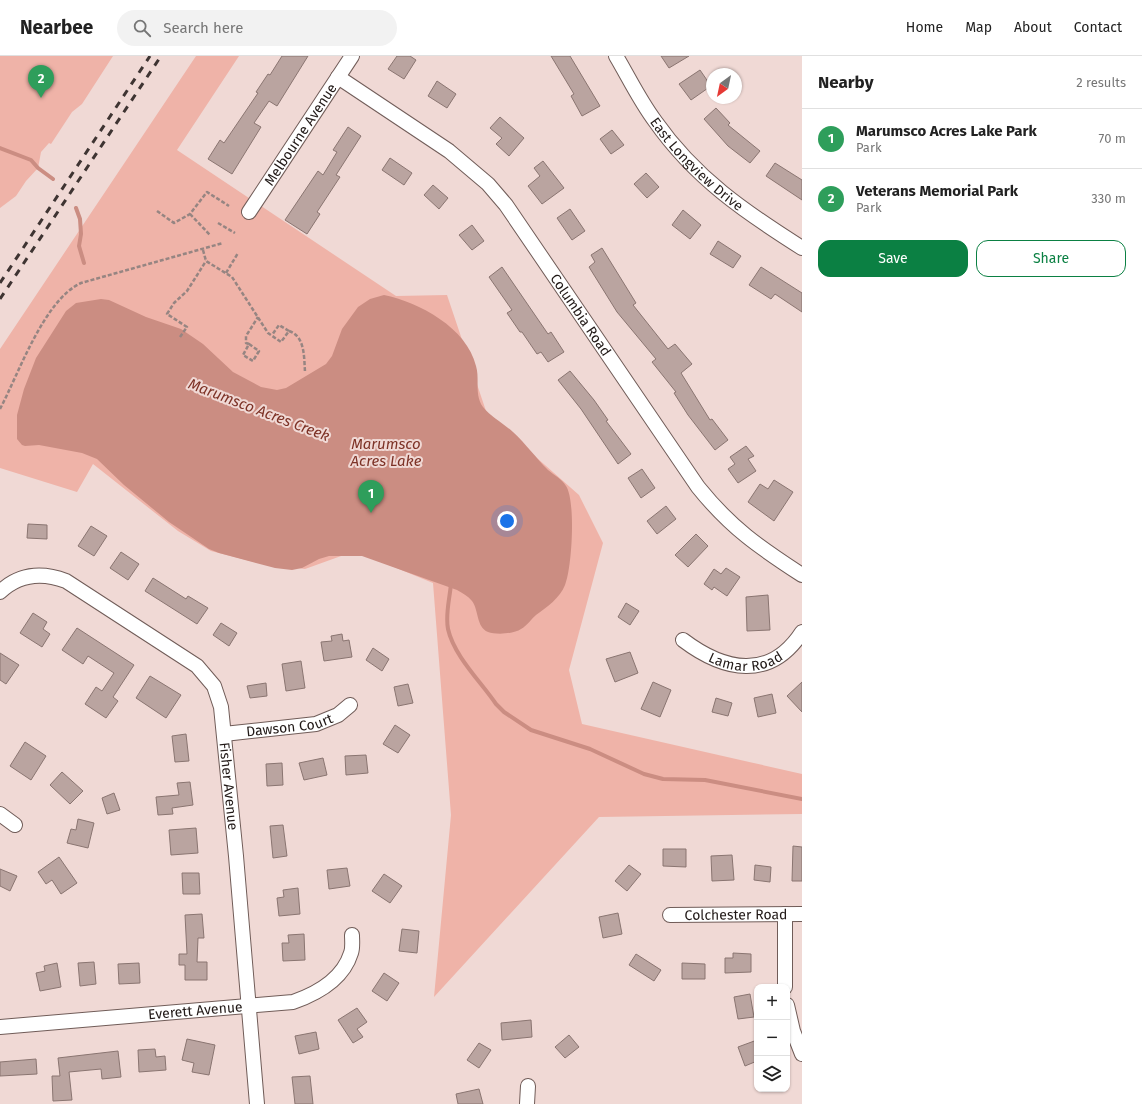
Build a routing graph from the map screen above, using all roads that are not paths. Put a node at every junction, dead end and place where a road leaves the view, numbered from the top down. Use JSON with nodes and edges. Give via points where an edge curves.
{"nodes":[{"id":1,"x":352,"y":56,"type":"edge"},
{"id":2,"x":616,"y":56,"type":"edge"},
{"id":3,"x":338,"y":76,"type":"junction"},
{"id":4,"x":249,"y":212,"type":"dead end"},
{"id":5,"x":802,"y":248,"type":"edge"},
{"id":6,"x":802,"y":575,"type":"edge"},
{"id":7,"x":0,"y":592,"type":"edge"},
{"id":8,"x":802,"y":632,"type":"edge"},
{"id":9,"x":683,"y":640,"type":"dead end"},
{"id":10,"x":350,"y":705,"type":"dead end"},
{"id":11,"x":224,"y":734,"type":"junction"},
{"id":12,"x":0,"y":814,"type":"edge"},
{"id":13,"x":16,"y":825,"type":"dead end"},
{"id":14,"x":785,"y":914,"type":"junction"},
{"id":15,"x":802,"y":914,"type":"edge"},
{"id":16,"x":670,"y":915,"type":"dead end"},
{"id":17,"x":352,"y":935,"type":"dead end"},
{"id":18,"x":785,"y":984,"type":"edge"},
{"id":19,"x":249,"y":1007,"type":"junction"},
{"id":20,"x":790,"y":1018,"type":"edge"},
{"id":21,"x":0,"y":1027,"type":"edge"},
{"id":22,"x":802,"y":1054,"type":"edge"},
{"id":23,"x":528,"y":1086,"type":"dead end"},
{"id":24,"x":257,"y":1104,"type":"edge"},
{"id":25,"x":526,"y":1104,"type":"edge"}],
"edges":[{"from":1,"to":3,"type":"street","name":"Melbourne Avenue"},
{"from":2,"to":5,"type":"street","name":"East Longview Drive","via":[[655,121],[692,166],[741,208]]},
{"from":3,"to":4,"type":"street","name":"Melbourne Avenue"},
{"from":3,"to":6,"type":"street","name":"Columbia Road","via":[[449,151],[488,184],[506,205],[715,509],[752,542]]},
{"from":7,"to":11,"type":"street","name":"Fisher Avenue","via":[[17,580],[32,575],[50,576],[73,584],[201,670],[216,692],[221,707]]},
{"from":8,"to":9,"type":"street","name":"Lamar Road","via":[[794,645],[783,654],[756,666],[742,667],[718,662],[701,654]]},
{"from":10,"to":11,"type":"street","name":"Dawson Court","via":[[338,715],[316,724]]},
{"from":11,"to":19,"type":"street","name":"Fisher Avenue"},
{"from":12,"to":13,"type":"street"},
{"from":14,"to":15,"type":"street","name":"Colchester Road"},
{"from":14,"to":16,"type":"street","name":"Colchester Road"},
{"from":14,"to":18,"type":"street"},
{"from":17,"to":19,"type":"street","name":"Everett Avenue","via":[[352,953],[334,979],[322,989],[293,1002]]},
{"from":19,"to":21,"type":"street","name":"Everett Avenue"},
{"from":19,"to":24,"type":"street","name":"Fisher Avenue"},
{"from":20,"to":22,"type":"street"},
{"from":23,"to":25,"type":"street"}]}
